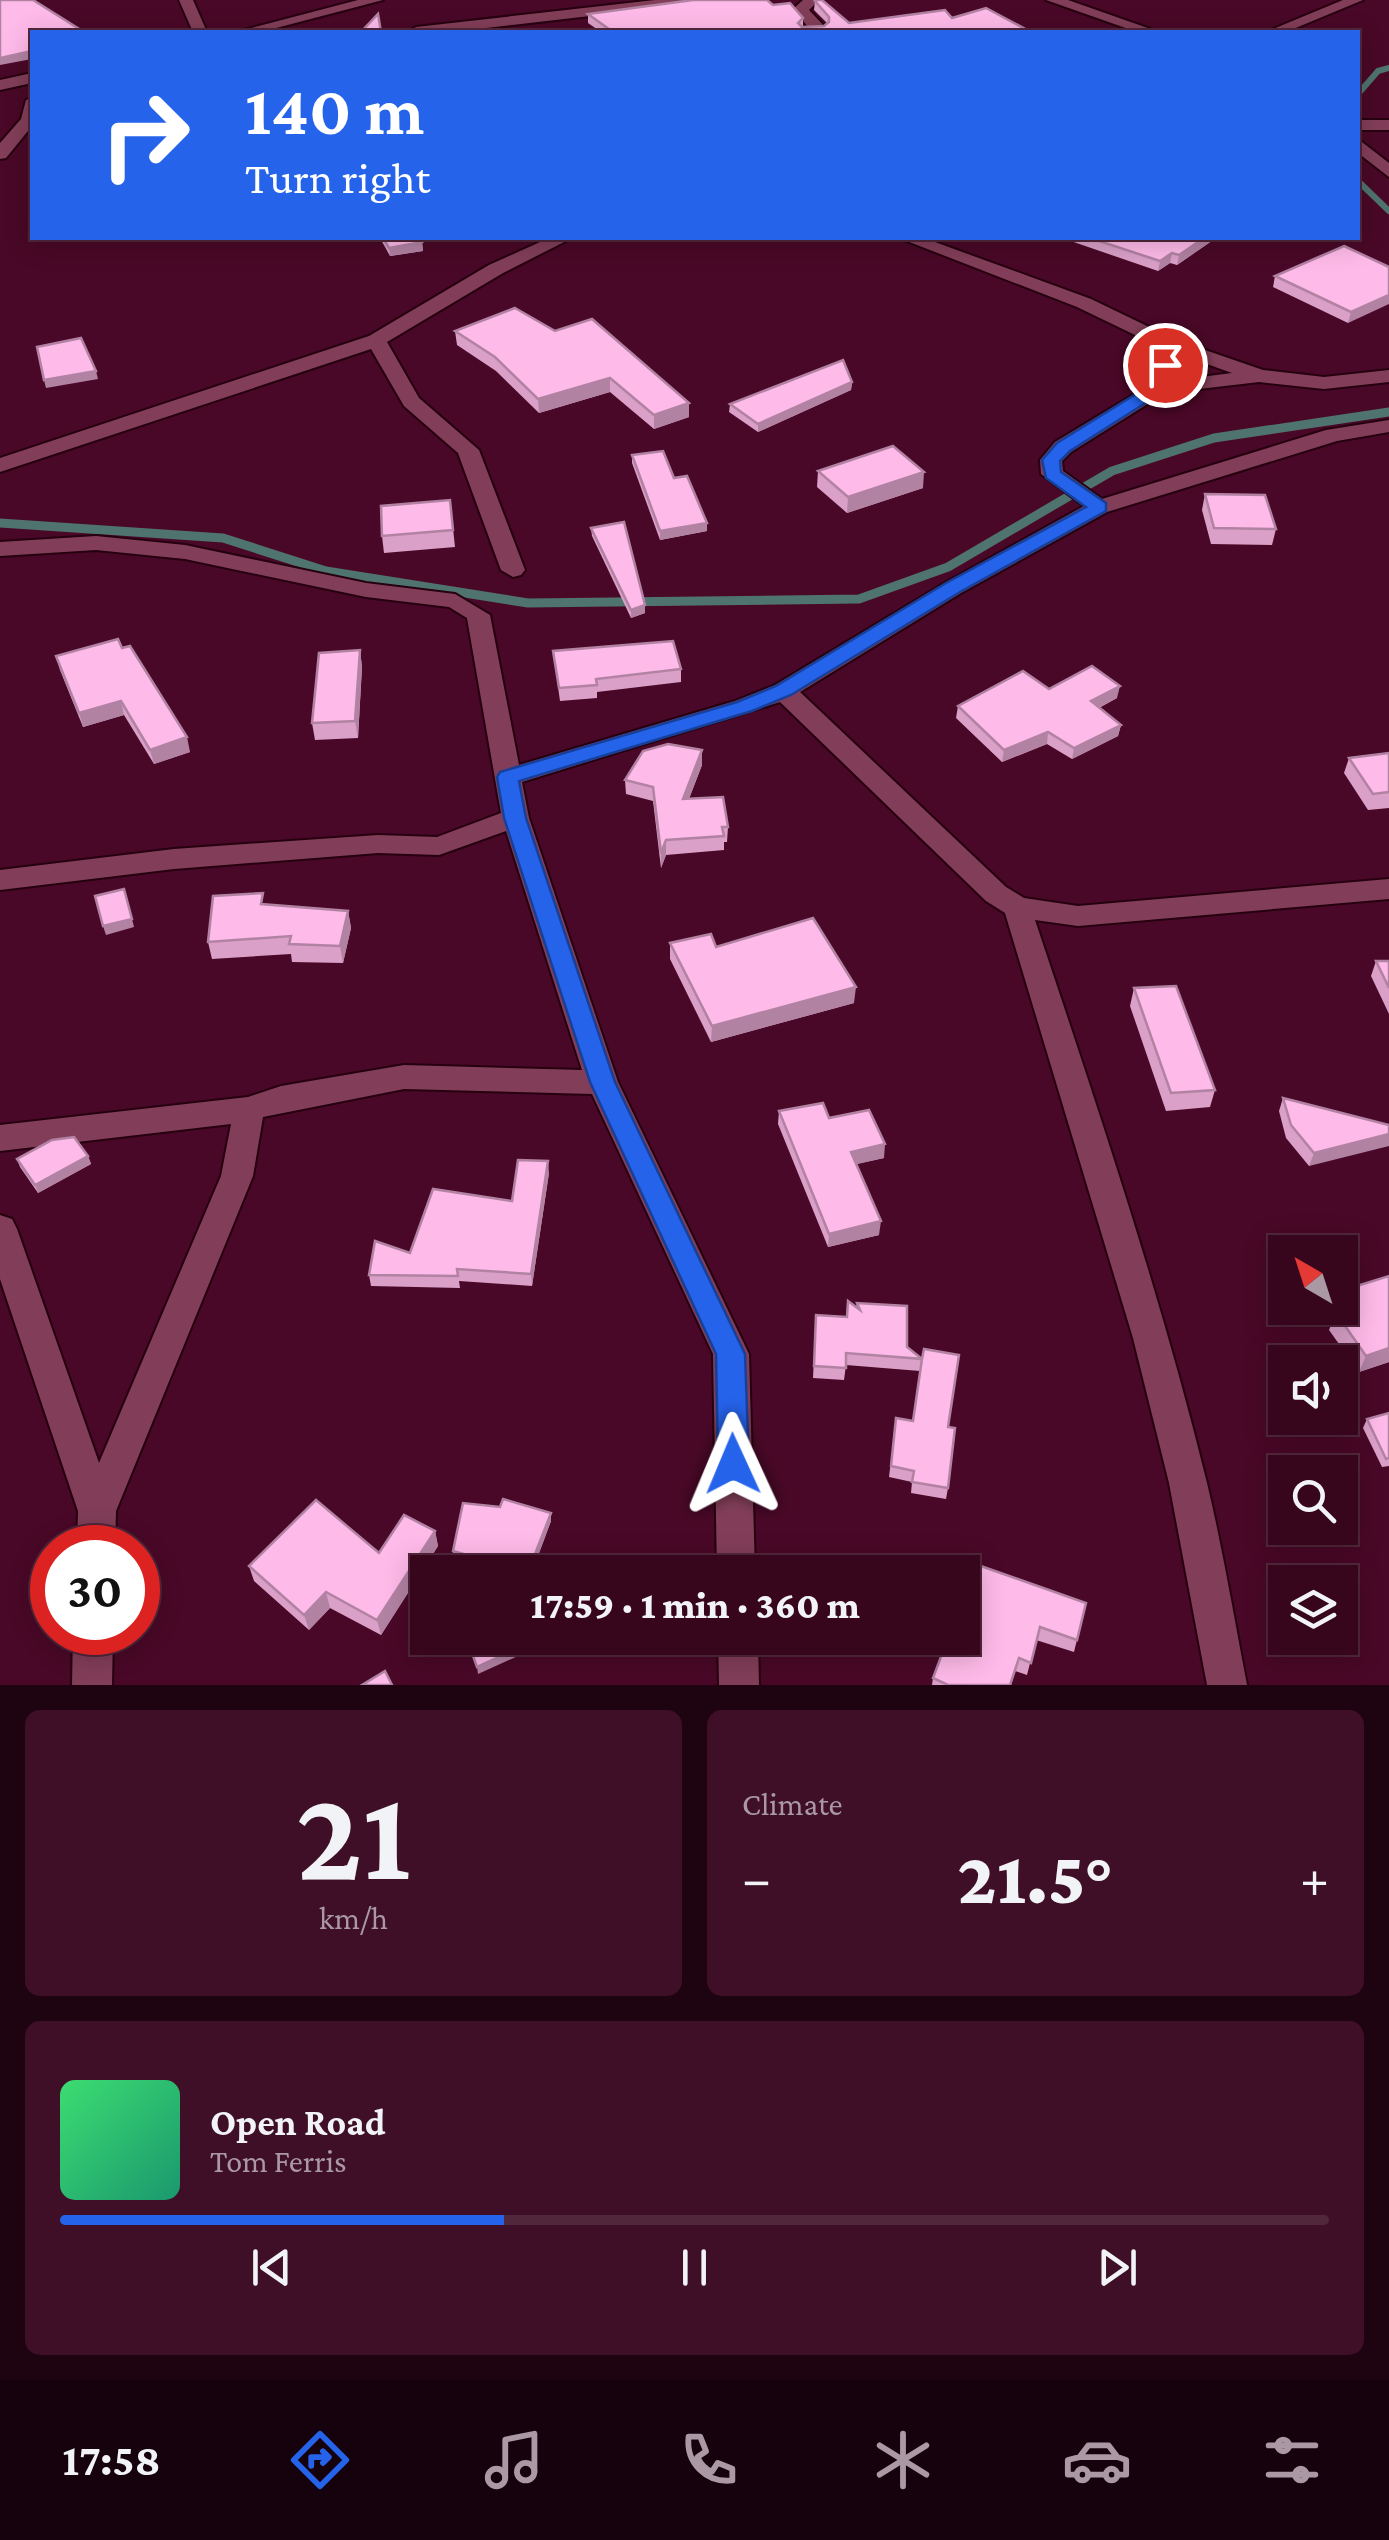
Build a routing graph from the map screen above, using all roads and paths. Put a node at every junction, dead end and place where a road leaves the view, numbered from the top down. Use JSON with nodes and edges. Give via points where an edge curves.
{"nodes":[{"id":1,"x":186,"y":0,"type":"edge"},
{"id":2,"x":376,"y":0,"type":"edge"},
{"id":3,"x":694,"y":0,"type":"edge"},
{"id":4,"x":812,"y":0,"type":"edge"},
{"id":5,"x":1053,"y":0,"type":"edge"},
{"id":6,"x":1356,"y":0,"type":"edge"},
{"id":7,"x":199,"y":30,"type":"edge"},
{"id":8,"x":252,"y":30,"type":"edge"},
{"id":9,"x":433,"y":30,"type":"edge"},
{"id":10,"x":814,"y":30,"type":"edge"},
{"id":11,"x":1145,"y":30,"type":"edge"},
{"id":12,"x":1279,"y":30,"type":"edge"},
{"id":13,"x":30,"y":78,"type":"edge"},
{"id":14,"x":0,"y":85,"type":"edge"},
{"id":15,"x":30,"y":117,"type":"edge"},
{"id":16,"x":1389,"y":124,"type":"edge"},
{"id":17,"x":1360,"y":125,"type":"edge"},
{"id":18,"x":1360,"y":146,"type":"edge"},
{"id":19,"x":0,"y":154,"type":"edge"},
{"id":20,"x":1389,"y":172,"type":"edge"},
{"id":21,"x":559,"y":240,"type":"edge"},
{"id":22,"x":913,"y":240,"type":"edge"},
{"id":23,"x":376,"y":340,"type":"junction"},
{"id":24,"x":1169,"y":344,"type":"junction"},
{"id":25,"x":1260,"y":376,"type":"junction"},
{"id":26,"x":1389,"y":376,"type":"edge"},
{"id":27,"x":1160,"y":386,"type":"junction"},
{"id":28,"x":1386,"y":429,"type":"edge"},
{"id":29,"x":0,"y":465,"type":"edge"},
{"id":30,"x":1099,"y":507,"type":"junction"},
{"id":31,"x":0,"y":549,"type":"edge"},
{"id":32,"x":512,"y":570,"type":"dead end"},
{"id":33,"x":784,"y":691,"type":"junction"},
{"id":34,"x":508,"y":777,"type":"junction"},
{"id":35,"x":515,"y":818,"type":"junction"},
{"id":36,"x":0,"y":880,"type":"edge"},
{"id":37,"x":1389,"y":888,"type":"edge"},
{"id":38,"x":1017,"y":907,"type":"junction"},
{"id":39,"x":602,"y":1082,"type":"junction"},
{"id":40,"x":249,"y":1109,"type":"junction"},
{"id":41,"x":0,"y":1138,"type":"edge"},
{"id":42,"x":0,"y":1229,"type":"edge"},
{"id":43,"x":96,"y":1512,"type":"junction"},
{"id":44,"x":96,"y":1525,"type":"edge"},
{"id":45,"x":736,"y":1555,"type":"edge"},
{"id":46,"x":93,"y":1655,"type":"edge"},
{"id":47,"x":738,"y":1655,"type":"edge"},
{"id":48,"x":92,"y":1685,"type":"edge"},
{"id":49,"x":739,"y":1685,"type":"edge"},
{"id":50,"x":1227,"y":1685,"type":"edge"}],
"edges":[{"from":1,"to":7,"type":"street"},
{"from":2,"to":8,"type":"street"},
{"from":3,"to":9,"type":"street"},
{"from":4,"to":10,"type":"street","via":[[800,9]]},
{"from":5,"to":11,"type":"street"},
{"from":6,"to":12,"type":"street"},
{"from":13,"to":14,"type":"street"},
{"from":15,"to":19,"type":"street"},
{"from":16,"to":17,"type":"street"},
{"from":18,"to":20,"type":"street"},
{"from":21,"to":23,"type":"street"},
{"from":22,"to":24,"type":"street","via":[[1084,303]]},
{"from":23,"to":29,"type":"street"},
{"from":23,"to":32,"type":"street","via":[[411,402],[468,450]]},
{"from":24,"to":25,"type":"street"},
{"from":24,"to":27,"type":"street"},
{"from":25,"to":26,"type":"street","via":[[1324,383]]},
{"from":25,"to":27,"type":"street"},
{"from":27,"to":30,"type":"street","via":[[1051,460],[1052,474]]},
{"from":28,"to":30,"type":"street","via":[[1334,435]]},
{"from":30,"to":33,"type":"street"},
{"from":31,"to":34,"type":"street","via":[[96,543],[185,552],[464,604],[481,621]]},
{"from":33,"to":34,"type":"street"},
{"from":33,"to":38,"type":"street"},
{"from":34,"to":35,"type":"street"},
{"from":35,"to":36,"type":"street","via":[[439,846],[193,857]]},
{"from":35,"to":39,"type":"street"},
{"from":37,"to":38,"type":"street","via":[[1078,916]]},
{"from":38,"to":50,"type":"street","via":[[1152,1344]]},
{"from":39,"to":40,"type":"street","via":[[404,1077]]},
{"from":39,"to":45,"type":"street","via":[[730,1354]]},
{"from":40,"to":41,"type":"street"},
{"from":40,"to":43,"type":"street","via":[[237,1176]]},
{"from":42,"to":43,"type":"street"},
{"from":43,"to":44,"type":"street"},
{"from":46,"to":48,"type":"street"},
{"from":47,"to":49,"type":"street"}]}
